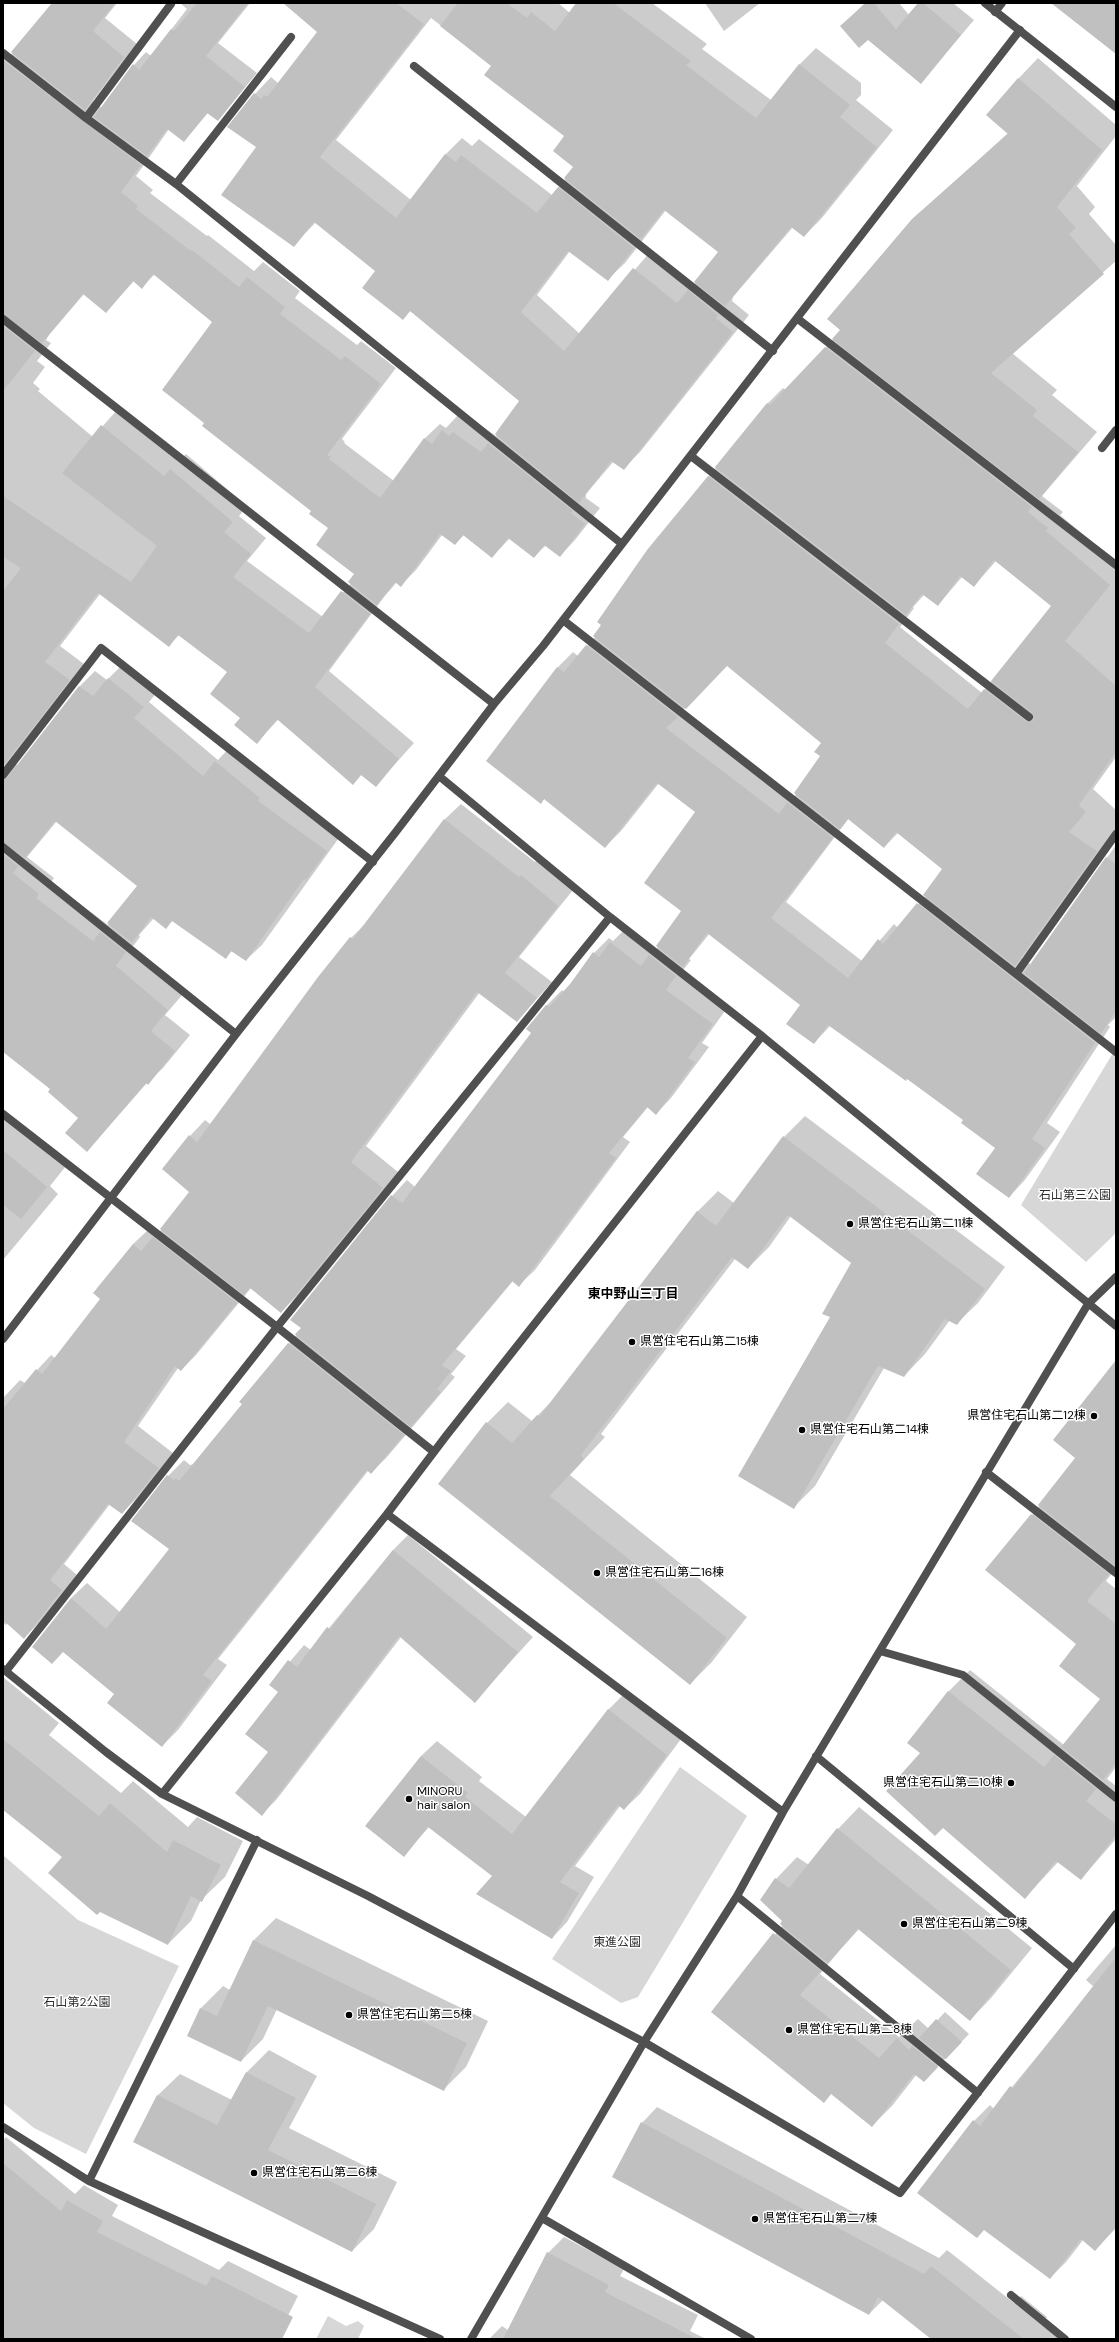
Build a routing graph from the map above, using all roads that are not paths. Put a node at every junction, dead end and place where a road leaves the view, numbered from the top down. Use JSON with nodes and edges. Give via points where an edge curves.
{"nodes":[{"id":1,"x":985,"y":3,"type":"edge"},
{"id":2,"x":1002,"y":3,"type":"edge"},
{"id":3,"x":171,"y":4,"type":"dead end"},
{"id":4,"x":996,"y":12,"type":"junction"},
{"id":5,"x":1020,"y":30,"type":"junction"},
{"id":6,"x":291,"y":37,"type":"dead end"},
{"id":7,"x":3,"y":54,"type":"edge"},
{"id":8,"x":414,"y":66,"type":"dead end"},
{"id":9,"x":1116,"y":107,"type":"edge"},
{"id":10,"x":86,"y":118,"type":"junction"},
{"id":11,"x":176,"y":184,"type":"junction"},
{"id":12,"x":3,"y":319,"type":"edge"},
{"id":13,"x":798,"y":319,"type":"junction"},
{"id":14,"x":773,"y":352,"type":"junction"},
{"id":15,"x":1116,"y":430,"type":"edge"},
{"id":16,"x":1102,"y":448,"type":"dead end"},
{"id":17,"x":691,"y":456,"type":"junction"},
{"id":18,"x":622,"y":544,"type":"junction"},
{"id":19,"x":1116,"y":565,"type":"edge"},
{"id":20,"x":563,"y":620,"type":"junction"},
{"id":21,"x":494,"y":704,"type":"junction"},
{"id":22,"x":1029,"y":717,"type":"dead end"},
{"id":23,"x":3,"y":775,"type":"edge"},
{"id":24,"x":439,"y":776,"type":"junction"},
{"id":25,"x":1116,"y":834,"type":"edge"},
{"id":26,"x":3,"y":847,"type":"edge"},
{"id":27,"x":373,"y":862,"type":"junction"},
{"id":28,"x":610,"y":916,"type":"junction"},
{"id":29,"x":1016,"y":974,"type":"junction"},
{"id":30,"x":236,"y":1034,"type":"junction"},
{"id":31,"x":762,"y":1036,"type":"junction"},
{"id":32,"x":1116,"y":1052,"type":"edge"},
{"id":33,"x":3,"y":1114,"type":"edge"},
{"id":34,"x":110,"y":1198,"type":"junction"},
{"id":35,"x":1116,"y":1277,"type":"edge"},
{"id":36,"x":1088,"y":1304,"type":"junction"},
{"id":37,"x":1116,"y":1326,"type":"edge"},
{"id":38,"x":278,"y":1327,"type":"junction"},
{"id":39,"x":3,"y":1339,"type":"edge"},
{"id":40,"x":434,"y":1452,"type":"junction"},
{"id":41,"x":986,"y":1472,"type":"junction"},
{"id":42,"x":387,"y":1514,"type":"junction"},
{"id":43,"x":1116,"y":1573,"type":"edge"},
{"id":44,"x":880,"y":1650,"type":"junction"},
{"id":45,"x":4,"y":1670,"type":"edge"},
{"id":46,"x":816,"y":1756,"type":"junction"},
{"id":47,"x":162,"y":1794,"type":"junction"},
{"id":48,"x":1116,"y":1798,"type":"edge"},
{"id":49,"x":783,"y":1812,"type":"junction"},
{"id":50,"x":257,"y":1840,"type":"junction"},
{"id":51,"x":737,"y":1896,"type":"junction"},
{"id":52,"x":1116,"y":1914,"type":"edge"},
{"id":53,"x":1074,"y":1969,"type":"junction"},
{"id":54,"x":644,"y":2042,"type":"junction"},
{"id":55,"x":978,"y":2093,"type":"junction"},
{"id":56,"x":3,"y":2127,"type":"edge"},
{"id":57,"x":89,"y":2181,"type":"junction"},
{"id":58,"x":542,"y":2218,"type":"junction"},
{"id":59,"x":1011,"y":2294,"type":"dead end"},
{"id":60,"x":440,"y":2339,"type":"edge"},
{"id":61,"x":471,"y":2339,"type":"edge"},
{"id":62,"x":751,"y":2339,"type":"edge"},
{"id":63,"x":1065,"y":2339,"type":"edge"}],
"edges":[{"from":1,"to":4,"type":"street"},
{"from":2,"to":4,"type":"street"},
{"from":3,"to":10,"type":"street"},
{"from":4,"to":5,"type":"street"},
{"from":5,"to":9,"type":"street"},
{"from":5,"to":13,"type":"street"},
{"from":6,"to":11,"type":"street"},
{"from":7,"to":10,"type":"street"},
{"from":8,"to":14,"type":"street"},
{"from":10,"to":11,"type":"street"},
{"from":11,"to":18,"type":"street"},
{"from":12,"to":21,"type":"street"},
{"from":13,"to":14,"type":"street"},
{"from":13,"to":19,"type":"street"},
{"from":14,"to":17,"type":"street"},
{"from":15,"to":16,"type":"street"},
{"from":17,"to":18,"type":"street"},
{"from":17,"to":22,"type":"street"},
{"from":18,"to":20,"type":"street"},
{"from":20,"to":21,"type":"street"},
{"from":20,"to":29,"type":"street"},
{"from":21,"to":24,"type":"street"},
{"from":23,"to":27,"type":"street","via":[[101,648]]},
{"from":24,"to":27,"type":"street"},
{"from":24,"to":28,"type":"street"},
{"from":25,"to":29,"type":"street"},
{"from":26,"to":30,"type":"street"},
{"from":27,"to":30,"type":"street"},
{"from":28,"to":31,"type":"street"},
{"from":28,"to":38,"type":"street"},
{"from":29,"to":32,"type":"street"},
{"from":30,"to":34,"type":"street"},
{"from":31,"to":36,"type":"street"},
{"from":31,"to":40,"type":"street"},
{"from":33,"to":34,"type":"street"},
{"from":34,"to":38,"type":"street"},
{"from":34,"to":39,"type":"street"},
{"from":35,"to":36,"type":"street"},
{"from":36,"to":37,"type":"street"},
{"from":36,"to":41,"type":"street"},
{"from":38,"to":40,"type":"street"},
{"from":38,"to":45,"type":"street"},
{"from":40,"to":42,"type":"street"},
{"from":41,"to":43,"type":"street"},
{"from":41,"to":44,"type":"street"},
{"from":42,"to":47,"type":"street"},
{"from":42,"to":49,"type":"street"},
{"from":44,"to":46,"type":"street"},
{"from":44,"to":48,"type":"street","via":[[963,1676]]},
{"from":45,"to":47,"type":"street"},
{"from":46,"to":49,"type":"street"},
{"from":46,"to":53,"type":"street"},
{"from":47,"to":50,"type":"street"},
{"from":49,"to":51,"type":"street"},
{"from":50,"to":54,"type":"street"},
{"from":50,"to":57,"type":"street"},
{"from":51,"to":54,"type":"street"},
{"from":51,"to":55,"type":"street"},
{"from":52,"to":53,"type":"street"},
{"from":53,"to":55,"type":"street"},
{"from":54,"to":55,"type":"street","via":[[900,2193]]},
{"from":54,"to":58,"type":"street"},
{"from":56,"to":57,"type":"street"},
{"from":57,"to":60,"type":"street"},
{"from":58,"to":61,"type":"street"},
{"from":58,"to":62,"type":"street"},
{"from":59,"to":63,"type":"street"}]}
